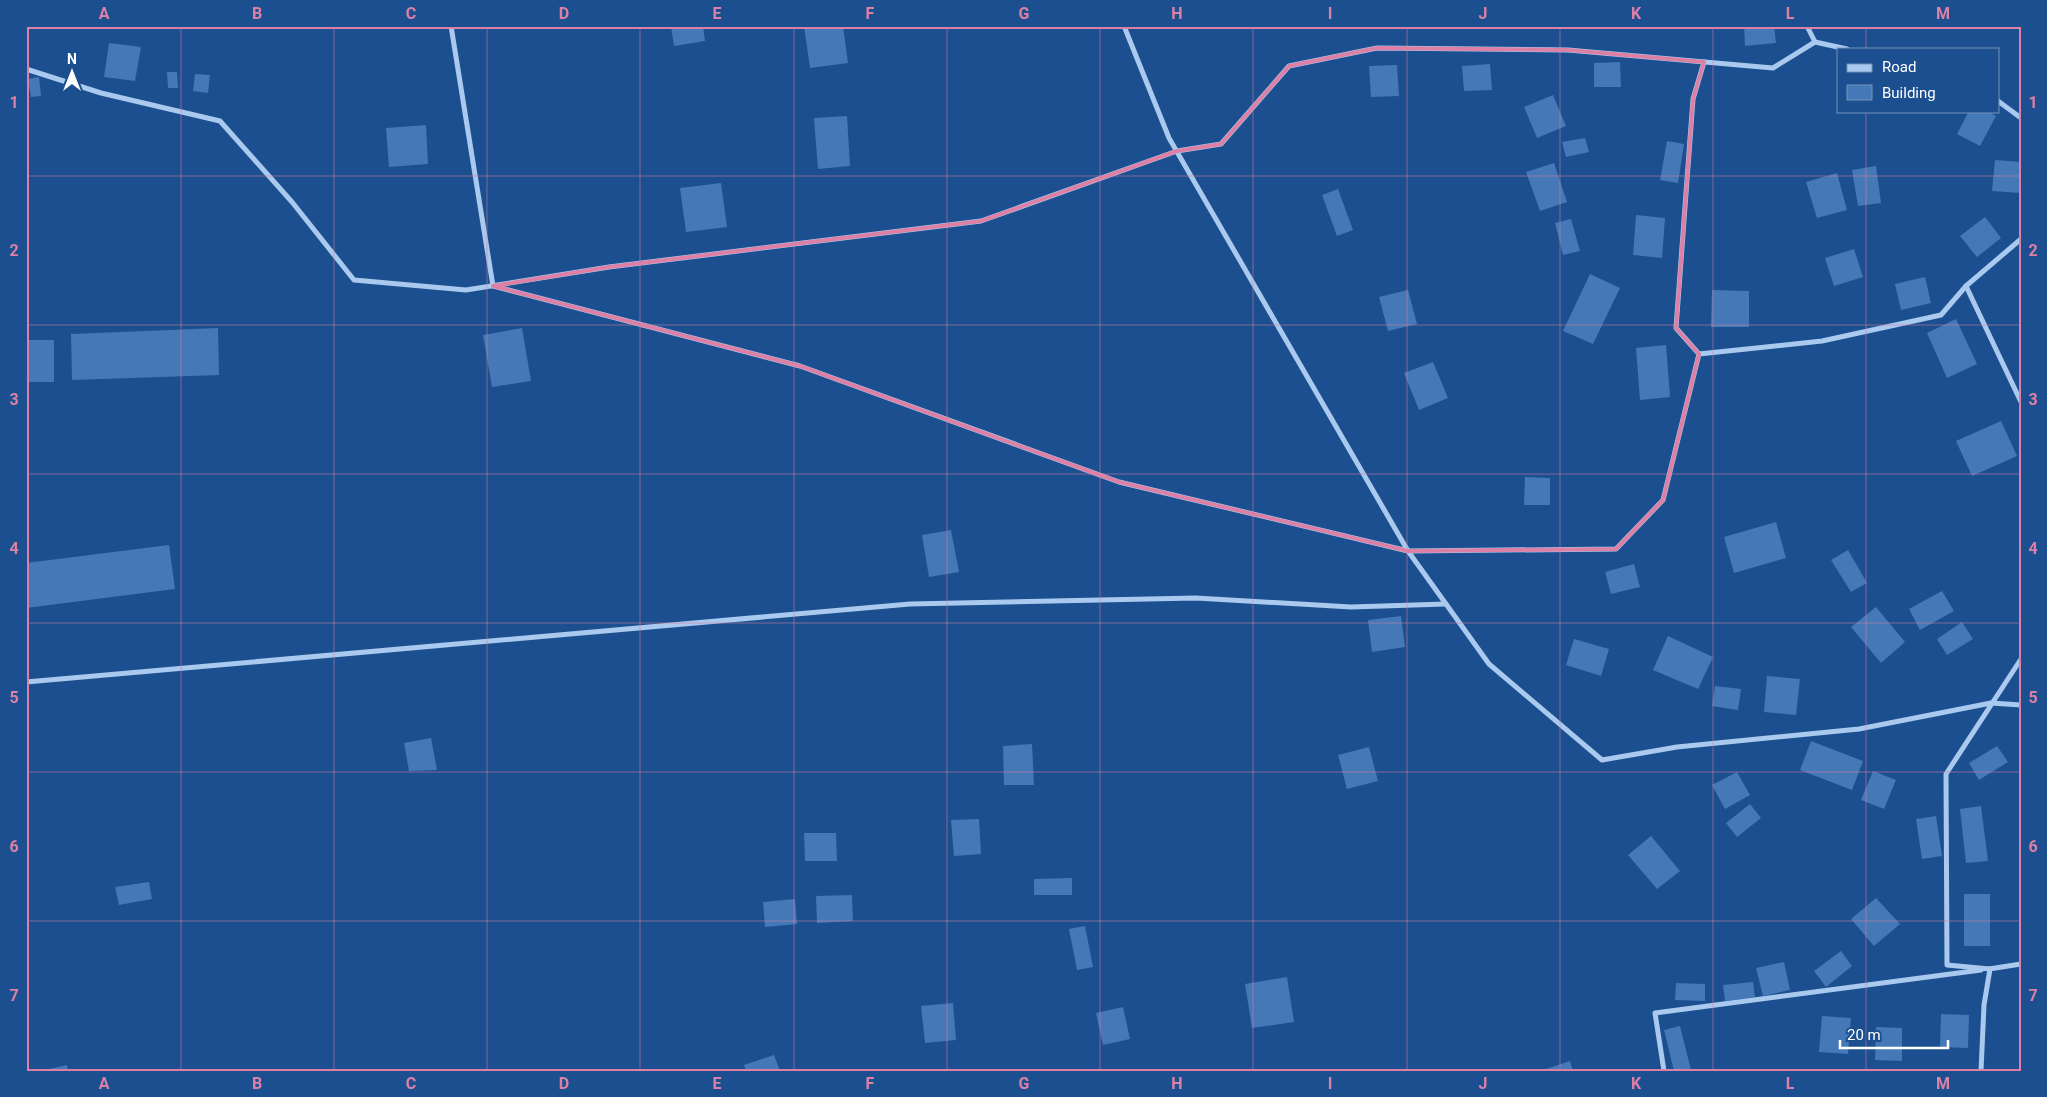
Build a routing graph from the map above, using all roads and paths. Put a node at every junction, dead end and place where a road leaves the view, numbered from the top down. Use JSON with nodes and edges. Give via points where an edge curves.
{"nodes":[{"id":1,"x":451,"y":26,"type":"edge"},
{"id":2,"x":1124,"y":26,"type":"edge"},
{"id":3,"x":1807,"y":26,"type":"edge"},
{"id":4,"x":1815,"y":42,"type":"junction"},
{"id":5,"x":1842,"y":48,"type":"edge"},
{"id":6,"x":1704,"y":62,"type":"junction"},
{"id":7,"x":26,"y":69,"type":"edge"},
{"id":8,"x":2000,"y":102,"type":"edge"},
{"id":9,"x":2021,"y":118,"type":"edge"},
{"id":10,"x":1177,"y":151,"type":"junction"},
{"id":11,"x":2021,"y":239,"type":"edge"},
{"id":12,"x":493,"y":286,"type":"junction"},
{"id":13,"x":1966,"y":286,"type":"junction"},
{"id":14,"x":1699,"y":354,"type":"junction"},
{"id":15,"x":2021,"y":402,"type":"edge"},
{"id":16,"x":1408,"y":552,"type":"junction"},
{"id":17,"x":1446,"y":604,"type":"junction"},
{"id":18,"x":2021,"y":659,"type":"edge"},
{"id":19,"x":26,"y":682,"type":"edge"},
{"id":20,"x":1991,"y":704,"type":"junction"},
{"id":21,"x":2021,"y":705,"type":"edge"},
{"id":22,"x":2021,"y":964,"type":"edge"},
{"id":23,"x":1990,"y":969,"type":"junction"},
{"id":24,"x":1664,"y":1071,"type":"edge"},
{"id":25,"x":1981,"y":1071,"type":"edge"}],
"edges":[{"from":1,"to":12,"type":"street"},
{"from":2,"to":10,"type":"street"},
{"from":3,"to":4,"type":"street"},
{"from":4,"to":5,"type":"street"},
{"from":4,"to":6,"type":"street","via":[[1773,68]]},
{"from":6,"to":10,"type":"street","via":[[1568,50],[1377,48],[1289,66],[1221,144]]},
{"from":6,"to":14,"type":"street","via":[[1693,99],[1676,328]]},
{"from":7,"to":12,"type":"street","via":[[101,93],[220,120],[292,202],[354,280],[466,290]]},
{"from":8,"to":9,"type":"street"},
{"from":10,"to":12,"type":"street","via":[[982,221],[608,267]]},
{"from":10,"to":16,"type":"street"},
{"from":11,"to":13,"type":"street"},
{"from":12,"to":16,"type":"street","via":[[800,366],[1119,482]]},
{"from":13,"to":14,"type":"street","via":[[1941,315],[1822,341]]},
{"from":13,"to":15,"type":"street"},
{"from":14,"to":16,"type":"street","via":[[1663,500],[1616,549]]},
{"from":16,"to":17,"type":"street"},
{"from":17,"to":19,"type":"street","via":[[1351,607],[1196,598],[910,604]]},
{"from":17,"to":20,"type":"street","via":[[1489,664],[1602,760],[1677,747],[1859,729]]},
{"from":18,"to":20,"type":"street"},
{"from":20,"to":21,"type":"street"},
{"from":20,"to":23,"type":"street","via":[[1946,774],[1947,965]]},
{"from":22,"to":23,"type":"street"},
{"from":23,"to":24,"type":"street","via":[[1655,1013]]},
{"from":23,"to":25,"type":"street","via":[[1984,1005]]}]}
